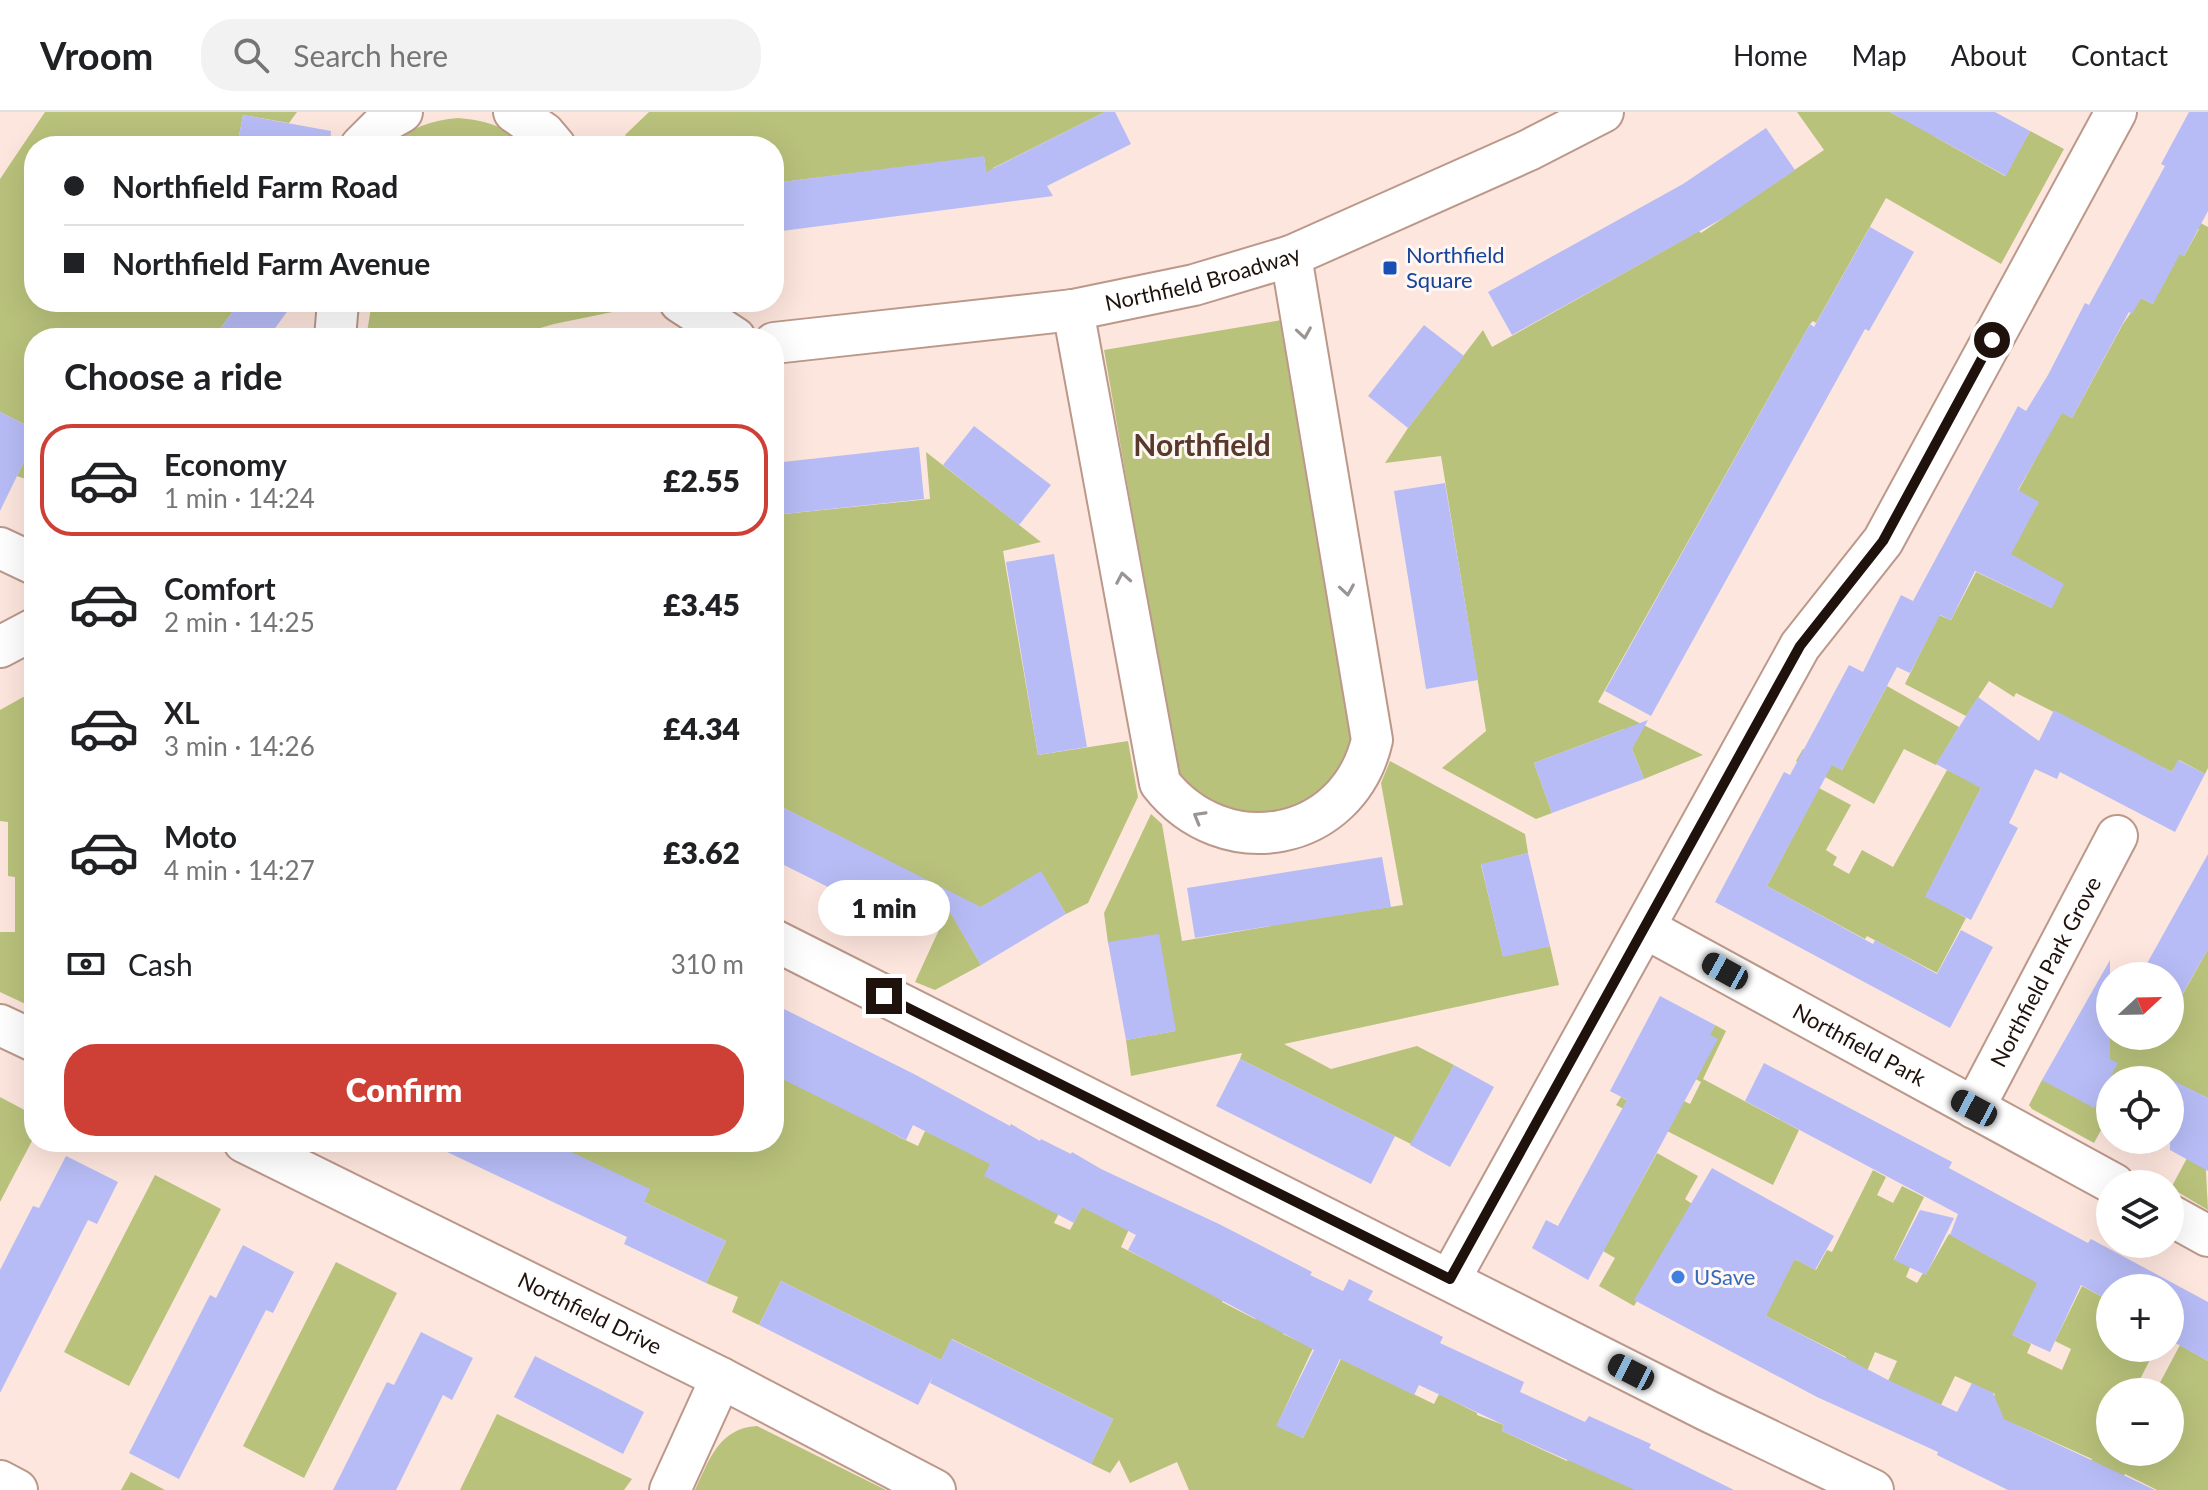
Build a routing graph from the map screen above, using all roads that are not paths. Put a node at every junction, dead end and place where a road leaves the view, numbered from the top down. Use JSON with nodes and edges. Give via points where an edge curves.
{"nodes":[{"id":1,"x":402,"y":112,"type":"edge"},
{"id":2,"x":514,"y":112,"type":"edge"},
{"id":3,"x":1603,"y":112,"type":"edge"},
{"id":4,"x":2116,"y":112,"type":"edge"},
{"id":5,"x":371,"y":136,"type":"edge"},
{"id":6,"x":547,"y":136,"type":"edge"},
{"id":7,"x":1291,"y":256,"type":"junction"},
{"id":8,"x":1073,"y":310,"type":"junction"},
{"id":9,"x":695,"y":312,"type":"edge"},
{"id":10,"x":720,"y":328,"type":"edge"},
{"id":11,"x":784,"y":342,"type":"edge"},
{"id":12,"x":0,"y":548,"type":"edge"},
{"id":13,"x":24,"y":559,"type":"edge"},
{"id":14,"x":24,"y":634,"type":"edge"},
{"id":15,"x":0,"y":647,"type":"edge"},
{"id":16,"x":2117,"y":836,"type":"dead end"},
{"id":17,"x":1645,"y":928,"type":"junction"},
{"id":18,"x":784,"y":945,"type":"edge"},
{"id":19,"x":0,"y":1025,"type":"edge"},
{"id":20,"x":24,"y":1036,"type":"edge"},
{"id":21,"x":1974,"y":1108,"type":"junction"},
{"id":22,"x":264,"y":1152,"type":"edge"},
{"id":23,"x":2096,"y":1174,"type":"edge"},
{"id":24,"x":2184,"y":1223,"type":"edge"},
{"id":25,"x":2208,"y":1236,"type":"edge"},
{"id":26,"x":1450,"y":1279,"type":"junction"},
{"id":27,"x":721,"y":1378,"type":"junction"},
{"id":28,"x":0,"y":1481,"type":"edge"},
{"id":29,"x":17,"y":1490,"type":"edge"},
{"id":30,"x":670,"y":1490,"type":"edge"},
{"id":31,"x":935,"y":1490,"type":"edge"},
{"id":32,"x":1873,"y":1490,"type":"edge"}],
"edges":[{"from":1,"to":5,"type":"street"},
{"from":2,"to":6,"type":"street"},
{"from":3,"to":7,"type":"street","name":"Northfield Broadway"},
{"from":4,"to":17,"type":"street","via":[[1883,541],[1800,646]]},
{"from":7,"to":8,"type":"street","name":"Northfield Broadway","via":[[1194,285]]},
{"from":7,"to":8,"type":"street","one_way":true,"via":[[1372,740],[1349,791],[1295,827],[1259,833],[1219,827],[1183,807],[1160,783]]},
{"from":8,"to":11,"type":"street","name":"Northfield Broadway"},
{"from":9,"to":10,"type":"street"},
{"from":12,"to":13,"type":"street"},
{"from":14,"to":15,"type":"street"},
{"from":16,"to":21,"type":"street","name":"Northfield Park Grove"},
{"from":17,"to":21,"type":"street","name":"Northfield Park"},
{"from":17,"to":26,"type":"street"},
{"from":18,"to":26,"type":"street"},
{"from":19,"to":20,"type":"street"},
{"from":21,"to":23,"type":"street","name":"Northfield Park"},
{"from":22,"to":27,"type":"street","name":"Northfield Drive"},
{"from":24,"to":25,"type":"street"},
{"from":26,"to":32,"type":"street"},
{"from":27,"to":30,"type":"street"},
{"from":27,"to":31,"type":"street","name":"Northfield Drive"},
{"from":28,"to":29,"type":"street"}]}
